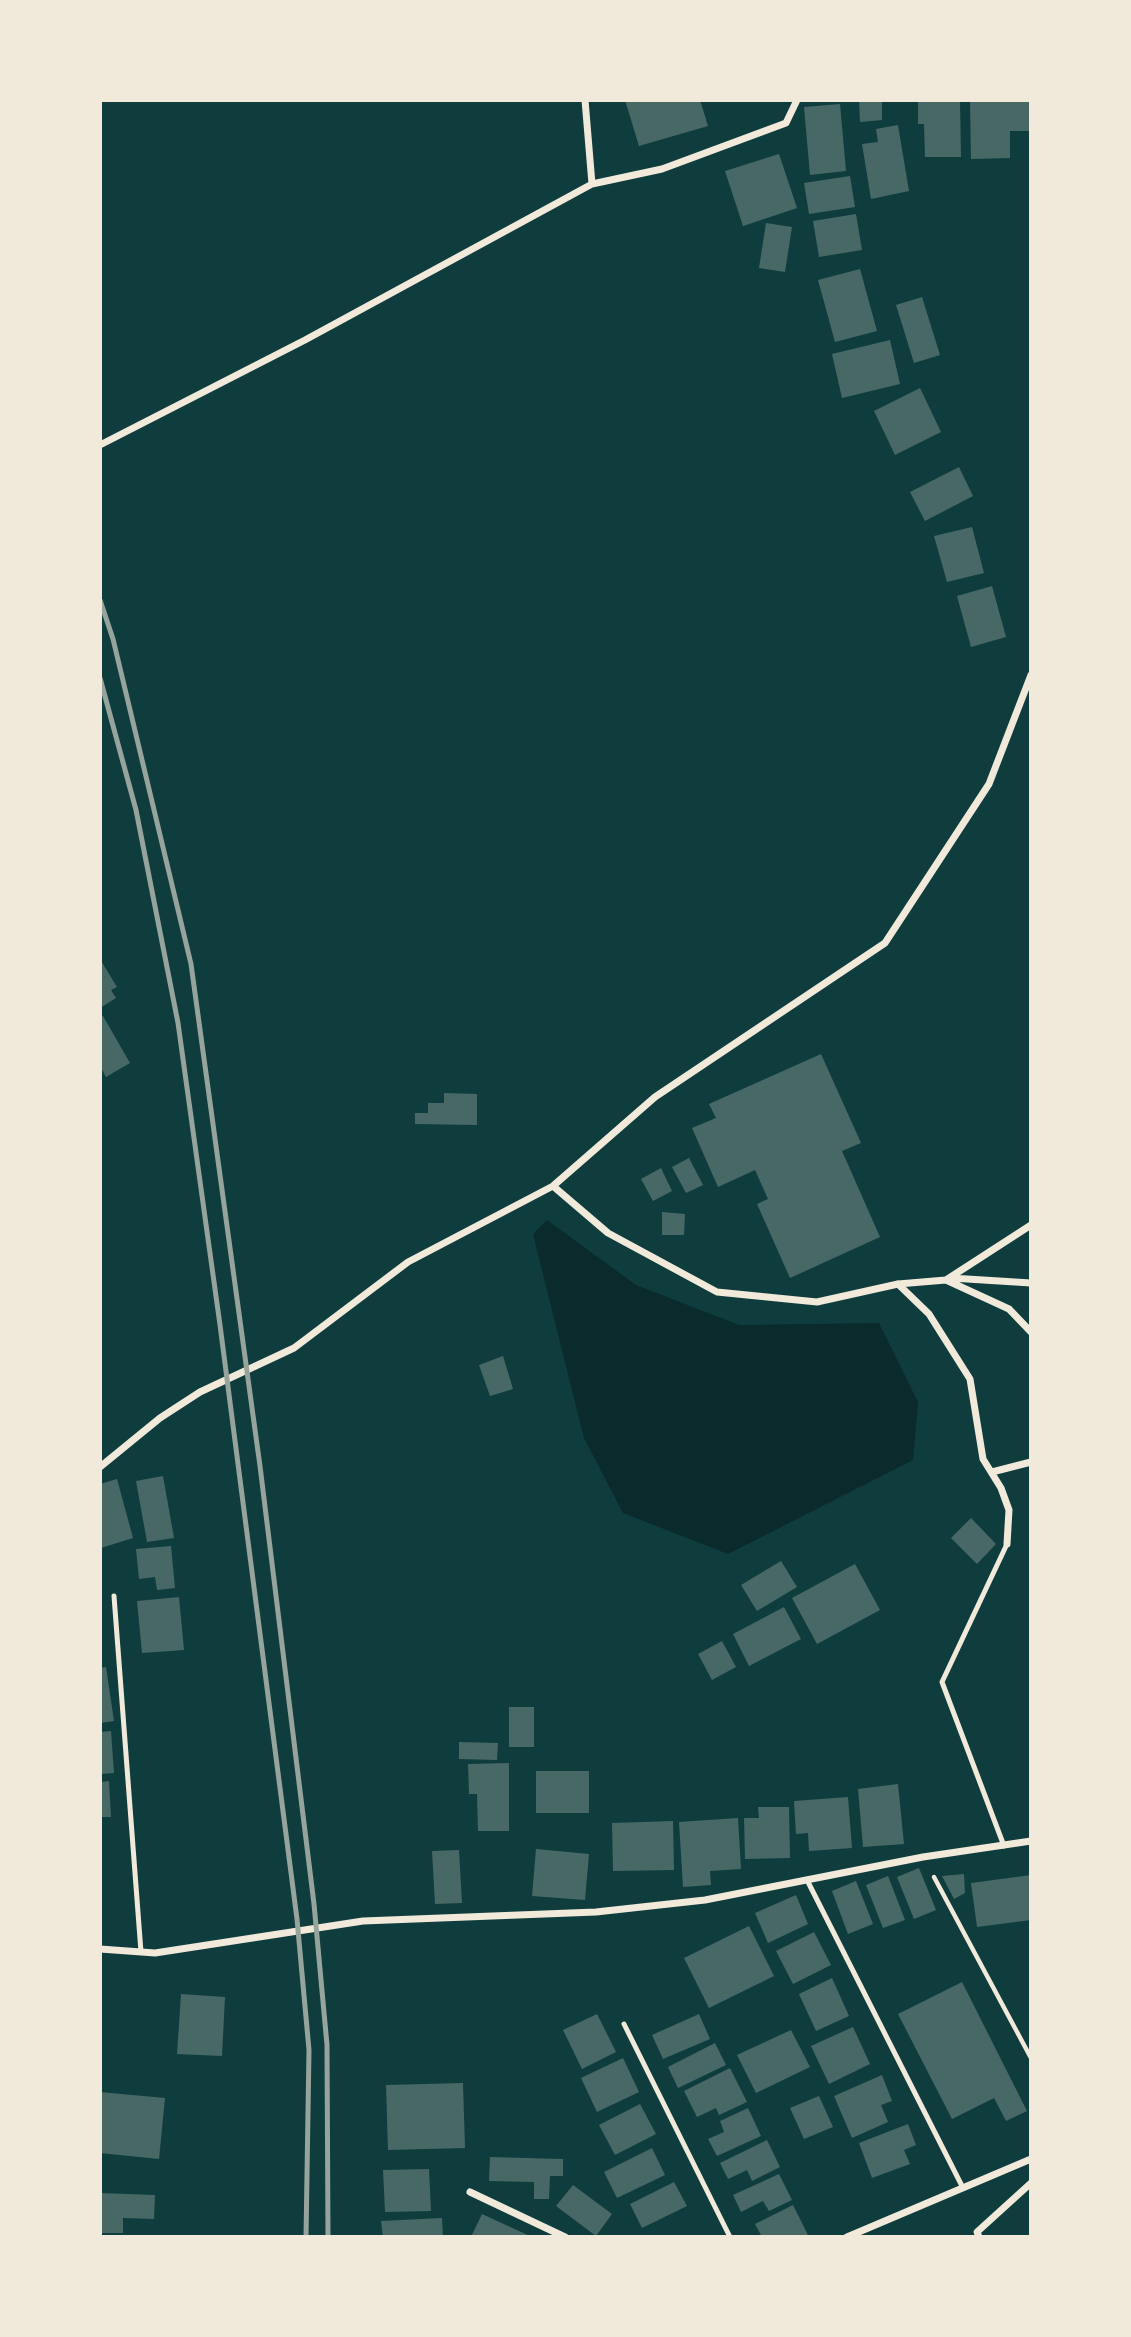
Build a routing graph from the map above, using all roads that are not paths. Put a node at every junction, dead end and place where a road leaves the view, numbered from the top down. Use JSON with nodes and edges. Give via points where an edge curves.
{"nodes":[{"id":1,"x":585,"y":100,"type":"edge"},
{"id":2,"x":797,"y":100,"type":"edge"},
{"id":3,"x":592,"y":184,"type":"junction"},
{"id":4,"x":100,"y":445,"type":"edge"},
{"id":5,"x":1031,"y":675,"type":"edge"},
{"id":6,"x":553,"y":1186,"type":"junction"},
{"id":7,"x":1031,"y":1225,"type":"edge"},
{"id":8,"x":948,"y":1279,"type":"junction"},
{"id":9,"x":1031,"y":1283,"type":"edge"},
{"id":10,"x":898,"y":1284,"type":"junction"},
{"id":11,"x":1031,"y":1332,"type":"edge"},
{"id":12,"x":1031,"y":1462,"type":"edge"},
{"id":13,"x":100,"y":1466,"type":"edge"},
{"id":14,"x":992,"y":1472,"type":"junction"},
{"id":15,"x":1007,"y":1544,"type":"joint"},
{"id":16,"x":114,"y":1596,"type":"dead end"},
{"id":17,"x":1031,"y":1841,"type":"edge"},
{"id":18,"x":1004,"y":1846,"type":"junction"},
{"id":19,"x":807,"y":1880,"type":"junction"},
{"id":20,"x":100,"y":1949,"type":"edge"},
{"id":21,"x":141,"y":1952,"type":"junction"},
{"id":22,"x":624,"y":2024,"type":"dead end"},
{"id":23,"x":1031,"y":2159,"type":"edge"},
{"id":24,"x":1031,"y":2183,"type":"edge"},
{"id":25,"x":962,"y":2188,"type":"junction"},
{"id":26,"x":470,"y":2192,"type":"dead end"},
{"id":27,"x":565,"y":2237,"type":"edge"},
{"id":28,"x":730,"y":2237,"type":"edge"},
{"id":29,"x":848,"y":2237,"type":"edge"},
{"id":30,"x":978,"y":2237,"type":"edge"}],
"edges":[{"from":1,"to":3,"type":"street"},
{"from":2,"to":3,"type":"street","via":[[786,123],[662,169]]},
{"from":3,"to":4,"type":"street"},
{"from":5,"to":6,"type":"street","via":[[989,784],[885,943],[654,1097]]},
{"from":6,"to":10,"type":"street","via":[[608,1233],[717,1292],[817,1302]]},
{"from":6,"to":13,"type":"street","via":[[408,1262],[294,1348],[200,1392]]},
{"from":7,"to":8,"type":"street"},
{"from":8,"to":9,"type":"street"},
{"from":8,"to":10,"type":"street"},
{"from":8,"to":11,"type":"street","via":[[1009,1309]]},
{"from":10,"to":14,"type":"street","via":[[929,1314],[970,1379],[983,1459]]},
{"from":12,"to":14,"type":"street"},
{"from":14,"to":15,"type":"street","via":[[1009,1510]]},
{"from":15,"to":18,"type":"lane","via":[[942,1682]]},
{"from":16,"to":21,"type":"lane"},
{"from":17,"to":18,"type":"street"},
{"from":18,"to":19,"type":"street"},
{"from":19,"to":21,"type":"street","via":[[705,1900],[596,1912],[363,1921]]},
{"from":19,"to":25,"type":"lane"},
{"from":20,"to":21,"type":"street"},
{"from":22,"to":28,"type":"lane"},
{"from":23,"to":25,"type":"street"},
{"from":24,"to":30,"type":"street","via":[[977,2232]]},
{"from":25,"to":29,"type":"street"},
{"from":26,"to":27,"type":"street"}]}
